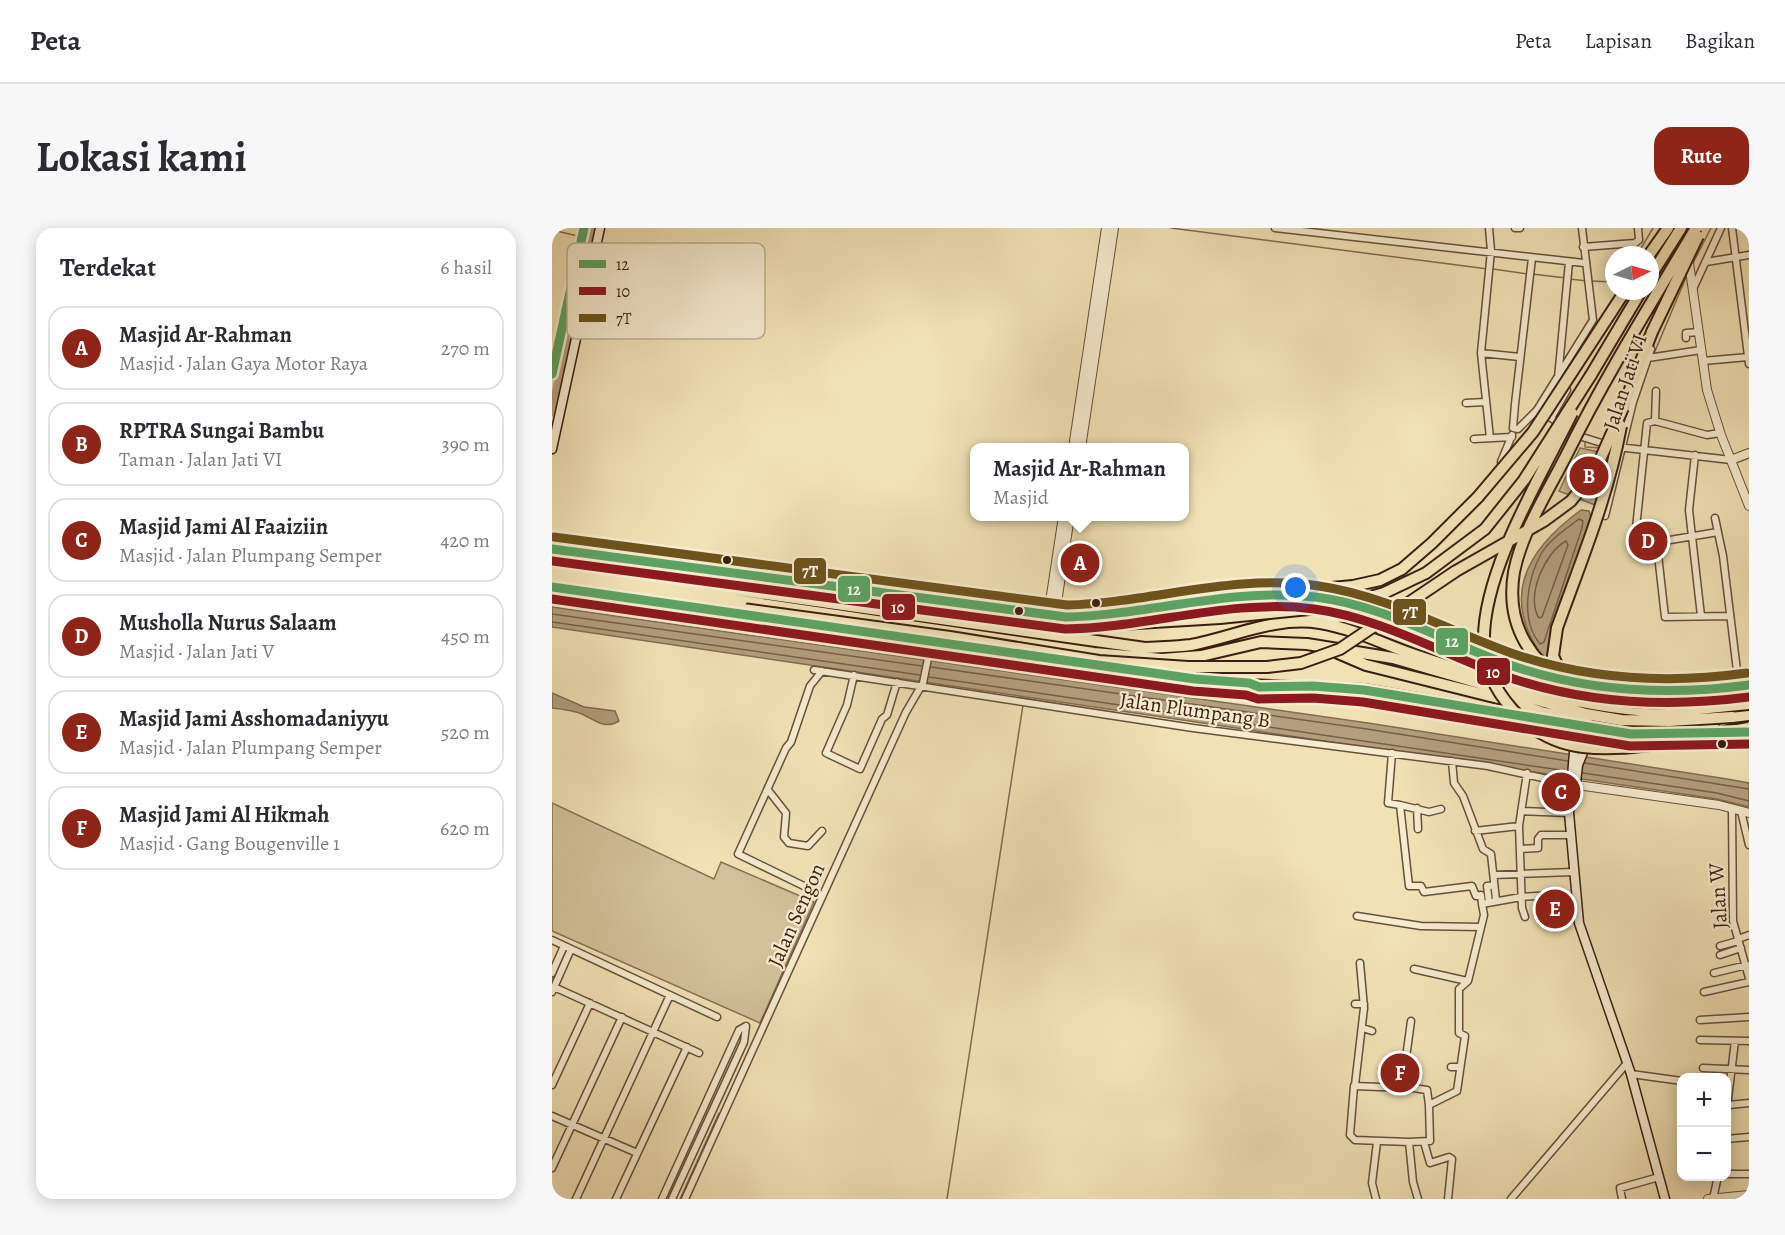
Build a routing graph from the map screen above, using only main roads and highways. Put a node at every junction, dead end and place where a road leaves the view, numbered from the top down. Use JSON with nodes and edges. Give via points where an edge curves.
{"nodes":[{"id":1,"x":600,"y":228,"type":"edge"},
{"id":2,"x":1668,"y":228,"type":"edge"},
{"id":3,"x":1682,"y":228,"type":"edge"},
{"id":4,"x":1696,"y":228,"type":"edge"},
{"id":5,"x":1702,"y":228,"type":"edge"},
{"id":6,"x":597,"y":243,"type":"edge"},
{"id":7,"x":1655,"y":246,"type":"edge"},
{"id":8,"x":1659,"y":263,"type":"edge"},
{"id":9,"x":1619,"y":300,"type":"edge"},
{"id":10,"x":1636,"y":300,"type":"edge"},
{"id":11,"x":567,"y":304,"type":"edge"},
{"id":12,"x":576,"y":339,"type":"edge"},
{"id":13,"x":552,"y":374,"type":"edge"},
{"id":14,"x":1591,"y":375,"type":"junction"},
{"id":15,"x":1623,"y":408,"type":"junction"},
{"id":16,"x":552,"y":449,"type":"edge"},
{"id":17,"x":554,"y":550,"type":"edge"},
{"id":18,"x":619,"y":559,"type":"junction"},
{"id":19,"x":552,"y":564,"type":"edge"},
{"id":20,"x":552,"y":573,"type":"edge"},
{"id":21,"x":552,"y":583,"type":"edge"},
{"id":22,"x":552,"y":591,"type":"edge"},
{"id":23,"x":1242,"y":596,"type":"junction"},
{"id":24,"x":619,"y":601,"type":"junction"},
{"id":25,"x":1278,"y":623,"type":"junction"},
{"id":26,"x":1420,"y":627,"type":"junction"},
{"id":27,"x":1048,"y":641,"type":"junction"},
{"id":28,"x":1323,"y":647,"type":"junction"},
{"id":29,"x":1744,"y":686,"type":"edge"},
{"id":30,"x":1703,"y":692,"type":"junction"},
{"id":31,"x":1749,"y":694,"type":"edge"},
{"id":32,"x":1749,"y":705,"type":"edge"},
{"id":33,"x":1749,"y":714,"type":"edge"},
{"id":34,"x":1669,"y":717,"type":"junction"},
{"id":35,"x":1537,"y":721,"type":"junction"},
{"id":36,"x":1595,"y":729,"type":"junction"},
{"id":37,"x":1748,"y":733,"type":"edge"},
{"id":38,"x":1631,"y":734,"type":"junction"},
{"id":39,"x":1723,"y":739,"type":"junction"},
{"id":40,"x":1578,"y":751,"type":"junction"},
{"id":41,"x":1665,"y":1199,"type":"edge"}],
"edges":[{"from":1,"to":6,"type":"main road"},
{"from":2,"to":7,"type":"highway"},
{"from":3,"to":8,"type":"highway"},
{"from":4,"to":31,"type":"highway","bridge":true,"via":[[1606,380],[1552,484],[1517,562],[1513,608],[1531,653],[1544,668],[1581,690],[1618,699],[1664,702]]},
{"from":5,"to":15,"type":"highway","bridge":true,"via":[[1657,320]]},
{"from":9,"to":23,"type":"highway","bridge":true,"via":[[1533,432],[1459,516],[1402,568],[1380,580],[1353,586]]},
{"from":10,"to":14,"type":"highway"},
{"from":11,"to":13,"type":"main road"},
{"from":12,"to":16,"type":"main road"},
{"from":14,"to":17,"type":"highway","bridge":true,"via":[[1524,480],[1485,529],[1454,554],[1405,584],[1362,600],[1328,607],[1071,627]]},
{"from":14,"to":37,"type":"highway","bridge":true,"via":[[1496,575],[1485,619],[1484,646],[1494,685],[1532,728],[1576,746],[1617,748]]},
{"from":15,"to":21,"type":"highway","bridge":true,"via":[[1595,471],[1571,501],[1544,521],[1456,571],[1340,649],[1301,663],[1188,668],[1099,661]]},
{"from":15,"to":30,"type":"highway","bridge":true,"via":[[1608,485],[1557,628],[1554,656],[1566,677],[1618,686]]},
{"from":17,"to":18,"type":"highway"},
{"from":17,"to":22,"type":"highway","via":[[572,558],[574,574],[567,585]]},
{"from":18,"to":23,"type":"highway","via":[[1051,616],[1097,618],[1146,613]]},
{"from":18,"to":24,"type":"highway","via":[[608,562],[601,577],[606,593]]},
{"from":19,"to":27,"type":"highway","bridge":true},
{"from":20,"to":27,"type":"highway","bridge":true},
{"from":22,"to":24,"type":"highway"},
{"from":23,"to":26,"type":"highway","via":[[1333,600]]},
{"from":24,"to":35,"type":"highway","via":[[1200,683],[1364,690]]},
{"from":25,"to":26,"type":"highway","via":[[1296,616],[1331,615],[1379,618]]},
{"from":25,"to":27,"type":"highway","via":[[1190,645],[1165,647]]},
{"from":25,"to":34,"type":"highway","via":[[1306,622],[1343,628],[1428,659],[1550,694]]},
{"from":26,"to":30,"type":"highway","via":[[1556,680],[1627,691]]},
{"from":27,"to":28,"type":"highway","via":[[1162,659],[1201,656],[1261,642]]},
{"from":28,"to":34,"type":"highway","via":[[1394,658],[1569,711],[1621,720]]},
{"from":28,"to":36,"type":"highway","via":[[1366,665],[1506,699],[1544,713],[1581,720]]},
{"from":29,"to":30,"type":"highway"},
{"from":29,"to":37,"type":"highway","via":[[1730,703],[1729,716],[1736,731]]},
{"from":30,"to":38,"type":"highway","via":[[1714,708],[1711,728]]},
{"from":32,"to":34,"type":"highway","bridge":true},
{"from":33,"to":34,"type":"highway","bridge":true},
{"from":35,"to":36,"type":"highway"},
{"from":35,"to":40,"type":"main road","via":[[1573,737]]},
{"from":36,"to":38,"type":"highway"},
{"from":37,"to":39,"type":"highway"},
{"from":38,"to":39,"type":"highway"},
{"from":39,"to":40,"type":"main road","via":[[1700,744],[1596,738]]},
{"from":40,"to":41,"type":"main road","via":[[1569,815],[1579,923],[1631,1074]]}]}
